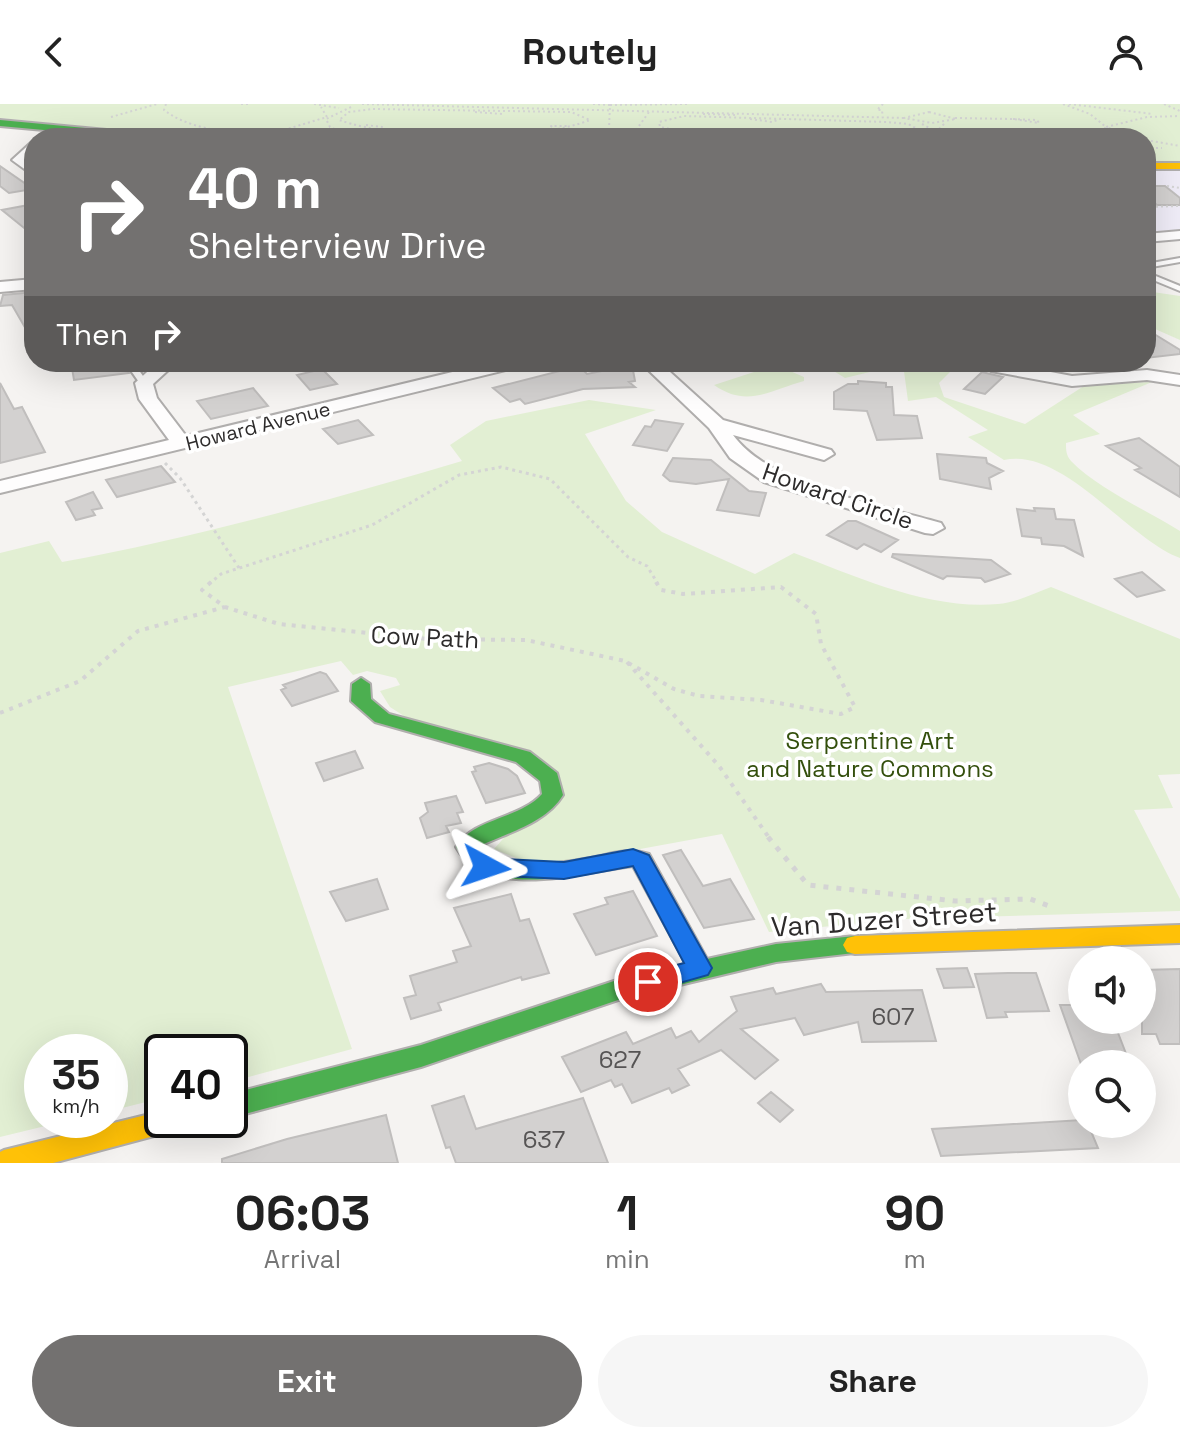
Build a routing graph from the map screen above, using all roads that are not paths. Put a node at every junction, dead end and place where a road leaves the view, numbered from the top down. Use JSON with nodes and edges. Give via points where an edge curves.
{"nodes":[{"id":1,"x":0,"y":123,"type":"edge"},
{"id":2,"x":24,"y":128,"type":"edge"},
{"id":3,"x":1156,"y":166,"type":"edge"},
{"id":4,"x":1180,"y":166,"type":"edge"},
{"id":5,"x":1180,"y":235,"type":"edge"},
{"id":6,"x":1156,"y":237,"type":"edge"},
{"id":7,"x":1180,"y":260,"type":"edge"},
{"id":8,"x":1156,"y":263,"type":"edge"},
{"id":9,"x":1156,"y":278,"type":"edge"},
{"id":10,"x":24,"y":285,"type":"edge"},
{"id":11,"x":0,"y":287,"type":"edge"},
{"id":12,"x":1180,"y":289,"type":"edge"},
{"id":13,"x":136,"y":372,"type":"edge"},
{"id":14,"x":157,"y":372,"type":"edge"},
{"id":15,"x":476,"y":372,"type":"edge"},
{"id":16,"x":660,"y":372,"type":"edge"},
{"id":17,"x":1024,"y":372,"type":"edge"},
{"id":18,"x":1180,"y":380,"type":"edge"},
{"id":19,"x":144,"y":383,"type":"junction"},
{"id":20,"x":716,"y":424,"type":"junction"},
{"id":21,"x":183,"y":445,"type":"junction"},
{"id":22,"x":824,"y":454,"type":"dead end"},
{"id":23,"x":0,"y":487,"type":"edge"},
{"id":24,"x":933,"y":528,"type":"dead end"},
{"id":25,"x":361,"y":684,"type":"dead end"},
{"id":26,"x":1180,"y":934,"type":"edge"},
{"id":27,"x":700,"y":968,"type":"junction"},
{"id":28,"x":248,"y":1101,"type":"edge"},
{"id":29,"x":144,"y":1128,"type":"edge"},
{"id":30,"x":4,"y":1163,"type":"edge"}],
"edges":[{"from":1,"to":2,"type":"main road"},
{"from":3,"to":4,"type":"main road"},
{"from":5,"to":6,"type":"street"},
{"from":7,"to":8,"type":"lane"},
{"from":9,"to":12,"type":"lane"},
{"from":10,"to":11,"type":"street"},
{"from":13,"to":19,"type":"lane"},
{"from":14,"to":19,"type":"street"},
{"from":15,"to":21,"type":"street","name":"Howard Avenue"},
{"from":16,"to":20,"type":"street","name":"Howard Circle"},
{"from":17,"to":18,"type":"street","via":[[1072,381],[1147,375]]},
{"from":19,"to":21,"type":"street","via":[[148,399]]},
{"from":20,"to":22,"type":"street","name":"Howard Circle"},
{"from":20,"to":24,"type":"street","name":"Howard Circle","via":[[737,454],[771,478]]},
{"from":21,"to":23,"type":"street","name":"Howard Avenue"},
{"from":25,"to":27,"type":"main road","via":[[361,701],[382,718],[523,757],[550,778],[553,795],[541,809],[471,841],[467,847],[473,858],[486,867],[528,870],[641,860]]},
{"from":26,"to":27,"type":"main road","name":"Van Duzer Street","via":[[851,944]]},
{"from":27,"to":28,"type":"main road","name":"Van Duzer Street","via":[[409,1060]]},
{"from":29,"to":30,"type":"main road"}]}
